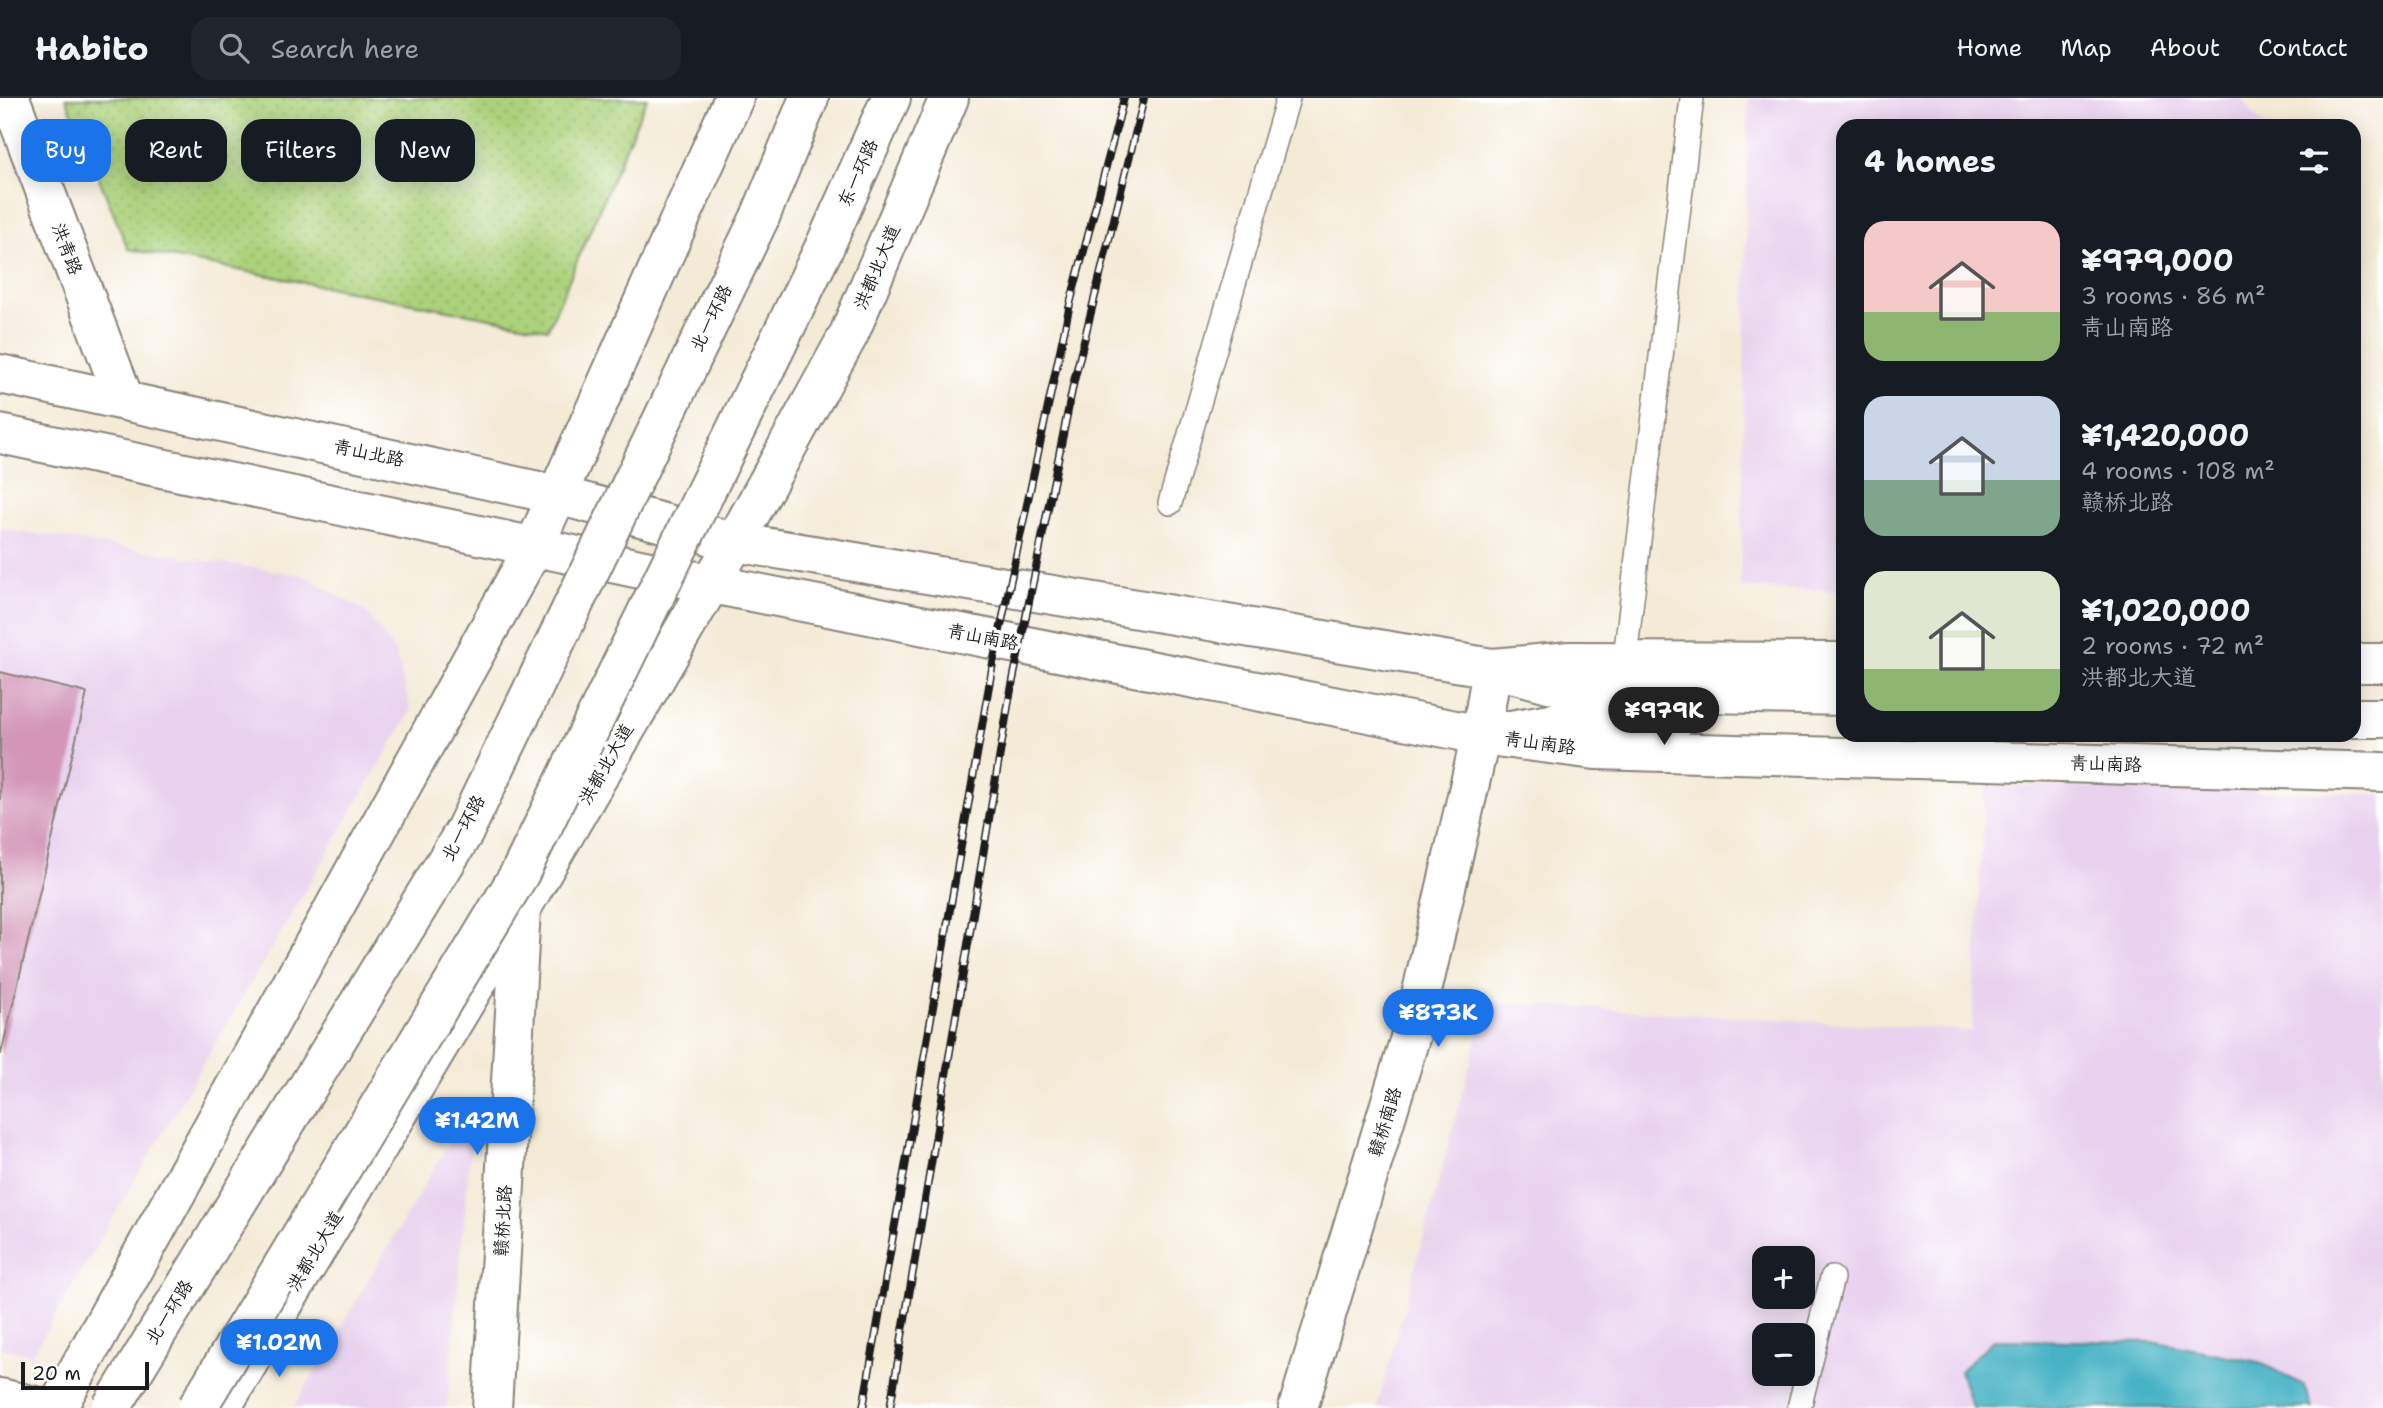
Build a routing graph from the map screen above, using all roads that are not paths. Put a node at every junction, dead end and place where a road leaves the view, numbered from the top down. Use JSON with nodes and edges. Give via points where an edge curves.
{"nodes":[{"id":1,"x":10,"y":98,"type":"edge"},
{"id":2,"x":734,"y":98,"type":"edge"},
{"id":3,"x":809,"y":98,"type":"edge"},
{"id":4,"x":891,"y":98,"type":"edge"},
{"id":5,"x":949,"y":98,"type":"edge"},
{"id":6,"x":1288,"y":98,"type":"edge"},
{"id":7,"x":1692,"y":98,"type":"edge"},
{"id":8,"x":0,"y":374,"type":"edge"},
{"id":9,"x":124,"y":399,"type":"junction"},
{"id":10,"x":0,"y":434,"type":"edge"},
{"id":11,"x":557,"y":495,"type":"junction"},
{"id":12,"x":1170,"y":503,"type":"dead end"},
{"id":13,"x":735,"y":542,"type":"junction"},
{"id":14,"x":534,"y":547,"type":"junction"},
{"id":15,"x":712,"y":584,"type":"junction"},
{"id":16,"x":1836,"y":662,"type":"edge"},
{"id":17,"x":2361,"y":663,"type":"edge"},
{"id":18,"x":2383,"y":663,"type":"edge"},
{"id":19,"x":1624,"y":664,"type":"junction"},
{"id":20,"x":1492,"y":668,"type":"junction"},
{"id":21,"x":1836,"y":695,"type":"edge"},
{"id":22,"x":2383,"y":702,"type":"edge"},
{"id":23,"x":2361,"y":703,"type":"edge"},
{"id":24,"x":1836,"y":718,"type":"edge"},
{"id":25,"x":2361,"y":718,"type":"edge"},
{"id":26,"x":2383,"y":718,"type":"edge"},
{"id":27,"x":1481,"y":735,"type":"junction"},
{"id":28,"x":2383,"y":772,"type":"edge"},
{"id":29,"x":521,"y":909,"type":"junction"},
{"id":30,"x":1832,"y":1278,"type":"dead end"},
{"id":31,"x":270,"y":1326,"type":"junction"},
{"id":32,"x":0,"y":1398,"type":"edge"},
{"id":33,"x":44,"y":1408,"type":"edge"},
{"id":34,"x":57,"y":1408,"type":"edge"},
{"id":35,"x":111,"y":1408,"type":"edge"},
{"id":36,"x":197,"y":1408,"type":"edge"},
{"id":37,"x":221,"y":1408,"type":"edge"},
{"id":38,"x":233,"y":1408,"type":"edge"},
{"id":39,"x":492,"y":1408,"type":"edge"},
{"id":40,"x":1298,"y":1408,"type":"edge"},
{"id":41,"x":1799,"y":1408,"type":"edge"}],
"edges":[{"from":1,"to":9,"type":"main road","name":"洪青路"},
{"from":2,"to":11,"type":"main road"},
{"from":3,"to":35,"type":"main road","name":"北一环路","bridge":true,"via":[[760,217],[464,832]]},
{"from":4,"to":36,"type":"main road","name":"东一环路","bridge":true,"via":[[824,248],[520,873]]},
{"from":5,"to":13,"type":"main road","name":"洪都北大道","via":[[849,334]]},
{"from":6,"to":12,"type":"lane"},
{"from":7,"to":19,"type":"lane"},
{"from":8,"to":9,"type":"main road","name":"青山北路"},
{"from":9,"to":11,"type":"main road","name":"青山北路"},
{"from":10,"to":14,"type":"main road"},
{"from":11,"to":13,"type":"main road","name":"青山北路"},
{"from":11,"to":14,"type":"main road"},
{"from":13,"to":15,"type":"main road","name":"洪都北大道"},
{"from":13,"to":20,"type":"main road"},
{"from":14,"to":15,"type":"main road"},
{"from":14,"to":34,"type":"main road"},
{"from":15,"to":27,"type":"main road","name":"青山南路"},
{"from":15,"to":29,"type":"main road","name":"洪都北大道"},
{"from":16,"to":19,"type":"main road"},
{"from":17,"to":18,"type":"main road"},
{"from":19,"to":20,"type":"main road","via":[[1570,661]]},
{"from":20,"to":21,"type":"main road","via":[[1575,690]]},
{"from":20,"to":27,"type":"main road","name":"赣桥南路"},
{"from":22,"to":23,"type":"main road"},
{"from":24,"to":27,"type":"main road","via":[[1580,718]]},
{"from":25,"to":26,"type":"main road"},
{"from":27,"to":28,"type":"main road","name":"青山南路","via":[[1595,750]]},
{"from":27,"to":40,"type":"main road","name":"赣桥南路","via":[[1416,1018]]},
{"from":29,"to":31,"type":"main road","name":"洪都北大道"},
{"from":29,"to":39,"type":"main road","name":"赣桥北路"},
{"from":30,"to":41,"type":"lane"},
{"from":31,"to":37,"type":"main road","name":"洪都北大道"},
{"from":31,"to":38,"type":"main road"},
{"from":32,"to":33,"type":"main road"}]}
